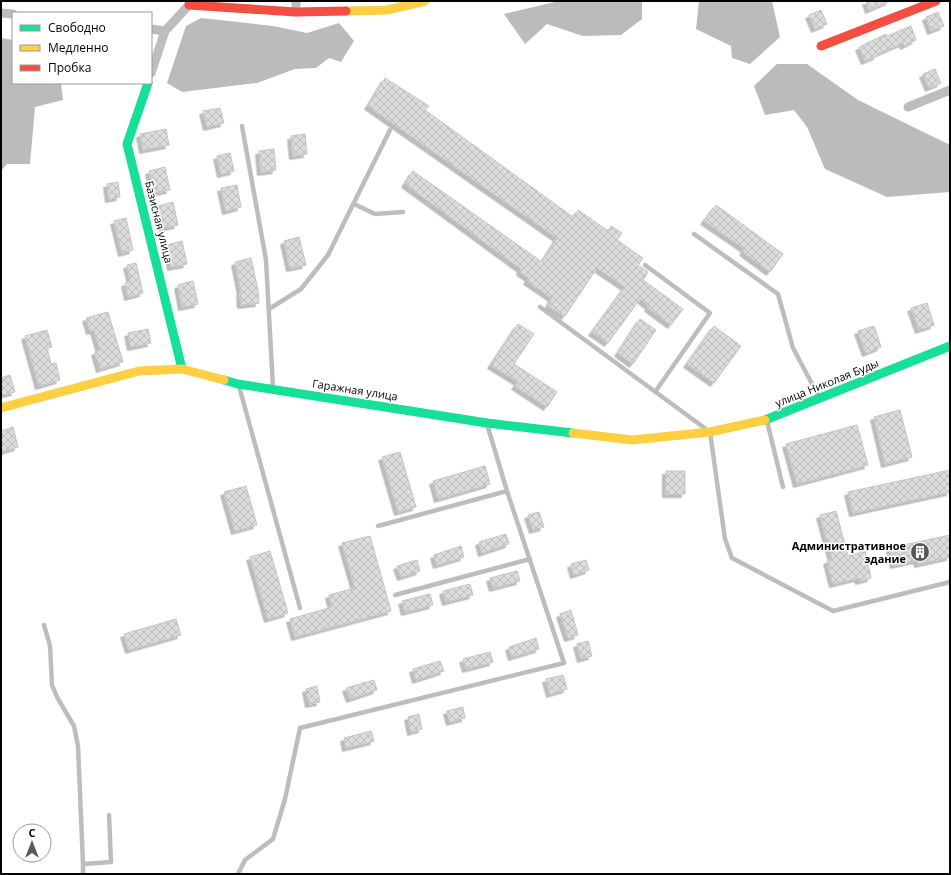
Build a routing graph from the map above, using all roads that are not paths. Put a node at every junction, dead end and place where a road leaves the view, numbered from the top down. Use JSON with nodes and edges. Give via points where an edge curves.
{"nodes":[{"id":1,"x":296,"y":1,"type":"edge"},
{"id":2,"x":425,"y":1,"type":"edge"},
{"id":3,"x":936,"y":1,"type":"edge"},
{"id":4,"x":189,"y":3,"type":"edge"},
{"id":5,"x":386,"y":6,"type":"edge"},
{"id":6,"x":296,"y":12,"type":"junction"},
{"id":7,"x":1,"y":14,"type":"edge"},
{"id":8,"x":12,"y":14,"type":"edge"},
{"id":9,"x":152,"y":29,"type":"edge"},
{"id":10,"x":165,"y":31,"type":"junction"},
{"id":11,"x":821,"y":46,"type":"dead end"},
{"id":12,"x":152,"y":70,"type":"edge"},
{"id":13,"x":148,"y":84,"type":"edge"},
{"id":14,"x":950,"y":90,"type":"edge"},
{"id":15,"x":908,"y":107,"type":"dead end"},
{"id":16,"x":242,"y":126,"type":"dead end"},
{"id":17,"x":390,"y":130,"type":"dead end"},
{"id":18,"x":354,"y":204,"type":"junction"},
{"id":19,"x":403,"y":212,"type":"dead end"},
{"id":20,"x":694,"y":234,"type":"dead end"},
{"id":21,"x":645,"y":265,"type":"dead end"},
{"id":22,"x":540,"y":307,"type":"dead end"},
{"id":23,"x":269,"y":309,"type":"junction"},
{"id":24,"x":950,"y":346,"type":"edge"},
{"id":25,"x":182,"y":369,"type":"junction"},
{"id":26,"x":238,"y":384,"type":"junction"},
{"id":27,"x":273,"y":390,"type":"junction"},
{"id":28,"x":656,"y":392,"type":"junction"},
{"id":29,"x":820,"y":398,"type":"junction"},
{"id":30,"x":1,"y":408,"type":"edge"},
{"id":31,"x":766,"y":420,"type":"junction"},
{"id":32,"x":487,"y":423,"type":"junction"},
{"id":33,"x":710,"y":432,"type":"junction"},
{"id":34,"x":783,"y":487,"type":"dead end"},
{"id":35,"x":507,"y":491,"type":"junction"},
{"id":36,"x":378,"y":526,"type":"dead end"},
{"id":37,"x":530,"y":559,"type":"junction"},
{"id":38,"x":950,"y":582,"type":"edge"},
{"id":39,"x":395,"y":595,"type":"dead end"},
{"id":40,"x":300,"y":608,"type":"dead end"},
{"id":41,"x":44,"y":625,"type":"dead end"},
{"id":42,"x":109,"y":815,"type":"dead end"},
{"id":43,"x":83,"y":864,"type":"junction"},
{"id":44,"x":83,"y":874,"type":"edge"},
{"id":45,"x":238,"y":874,"type":"edge"}],
"edges":[{"from":1,"to":6,"type":"street"},
{"from":2,"to":5,"type":"street"},
{"from":3,"to":11,"type":"street"},
{"from":4,"to":6,"type":"street"},
{"from":4,"to":10,"type":"street"},
{"from":5,"to":6,"type":"street"},
{"from":7,"to":8,"type":"street"},
{"from":9,"to":10,"type":"street"},
{"from":10,"to":12,"type":"street"},
{"from":13,"to":25,"type":"street","name":"Базисная улица","via":[[127,144]]},
{"from":14,"to":15,"type":"street"},
{"from":16,"to":23,"type":"lane","via":[[266,260]]},
{"from":17,"to":18,"type":"lane"},
{"from":18,"to":19,"type":"lane","via":[[375,214]]},
{"from":18,"to":23,"type":"lane","via":[[328,255],[301,289]]},
{"from":20,"to":29,"type":"lane","via":[[778,294],[793,348]]},
{"from":21,"to":28,"type":"lane","via":[[710,313]]},
{"from":22,"to":28,"type":"lane"},
{"from":23,"to":27,"type":"lane"},
{"from":24,"to":29,"type":"street","name":"улица Николая Буды"},
{"from":25,"to":26,"type":"street","name":"Гаражная улица"},
{"from":25,"to":30,"type":"street","name":"Гаражная улица","via":[[139,371]]},
{"from":26,"to":27,"type":"street","name":"Гаражная улица"},
{"from":26,"to":40,"type":"lane"},
{"from":27,"to":32,"type":"street","name":"Гаражная улица"},
{"from":28,"to":33,"type":"lane"},
{"from":29,"to":31,"type":"street","name":"улица Николая Буды"},
{"from":31,"to":33,"type":"street","name":"улица Николая Буды"},
{"from":31,"to":34,"type":"lane"},
{"from":32,"to":33,"type":"street","name":"Гаражная улица","via":[[632,440]]},
{"from":32,"to":35,"type":"lane"},
{"from":33,"to":38,"type":"lane","via":[[725,539],[732,558],[833,611]]},
{"from":35,"to":36,"type":"lane"},
{"from":35,"to":37,"type":"lane"},
{"from":37,"to":39,"type":"lane"},
{"from":37,"to":45,"type":"lane","via":[[564,663],[300,728],[285,799],[273,839],[245,860]]},
{"from":41,"to":43,"type":"lane","via":[[50,646],[52,685],[74,726],[78,746]]},
{"from":42,"to":43,"type":"lane","via":[[111,862]]},
{"from":43,"to":44,"type":"lane"}]}
